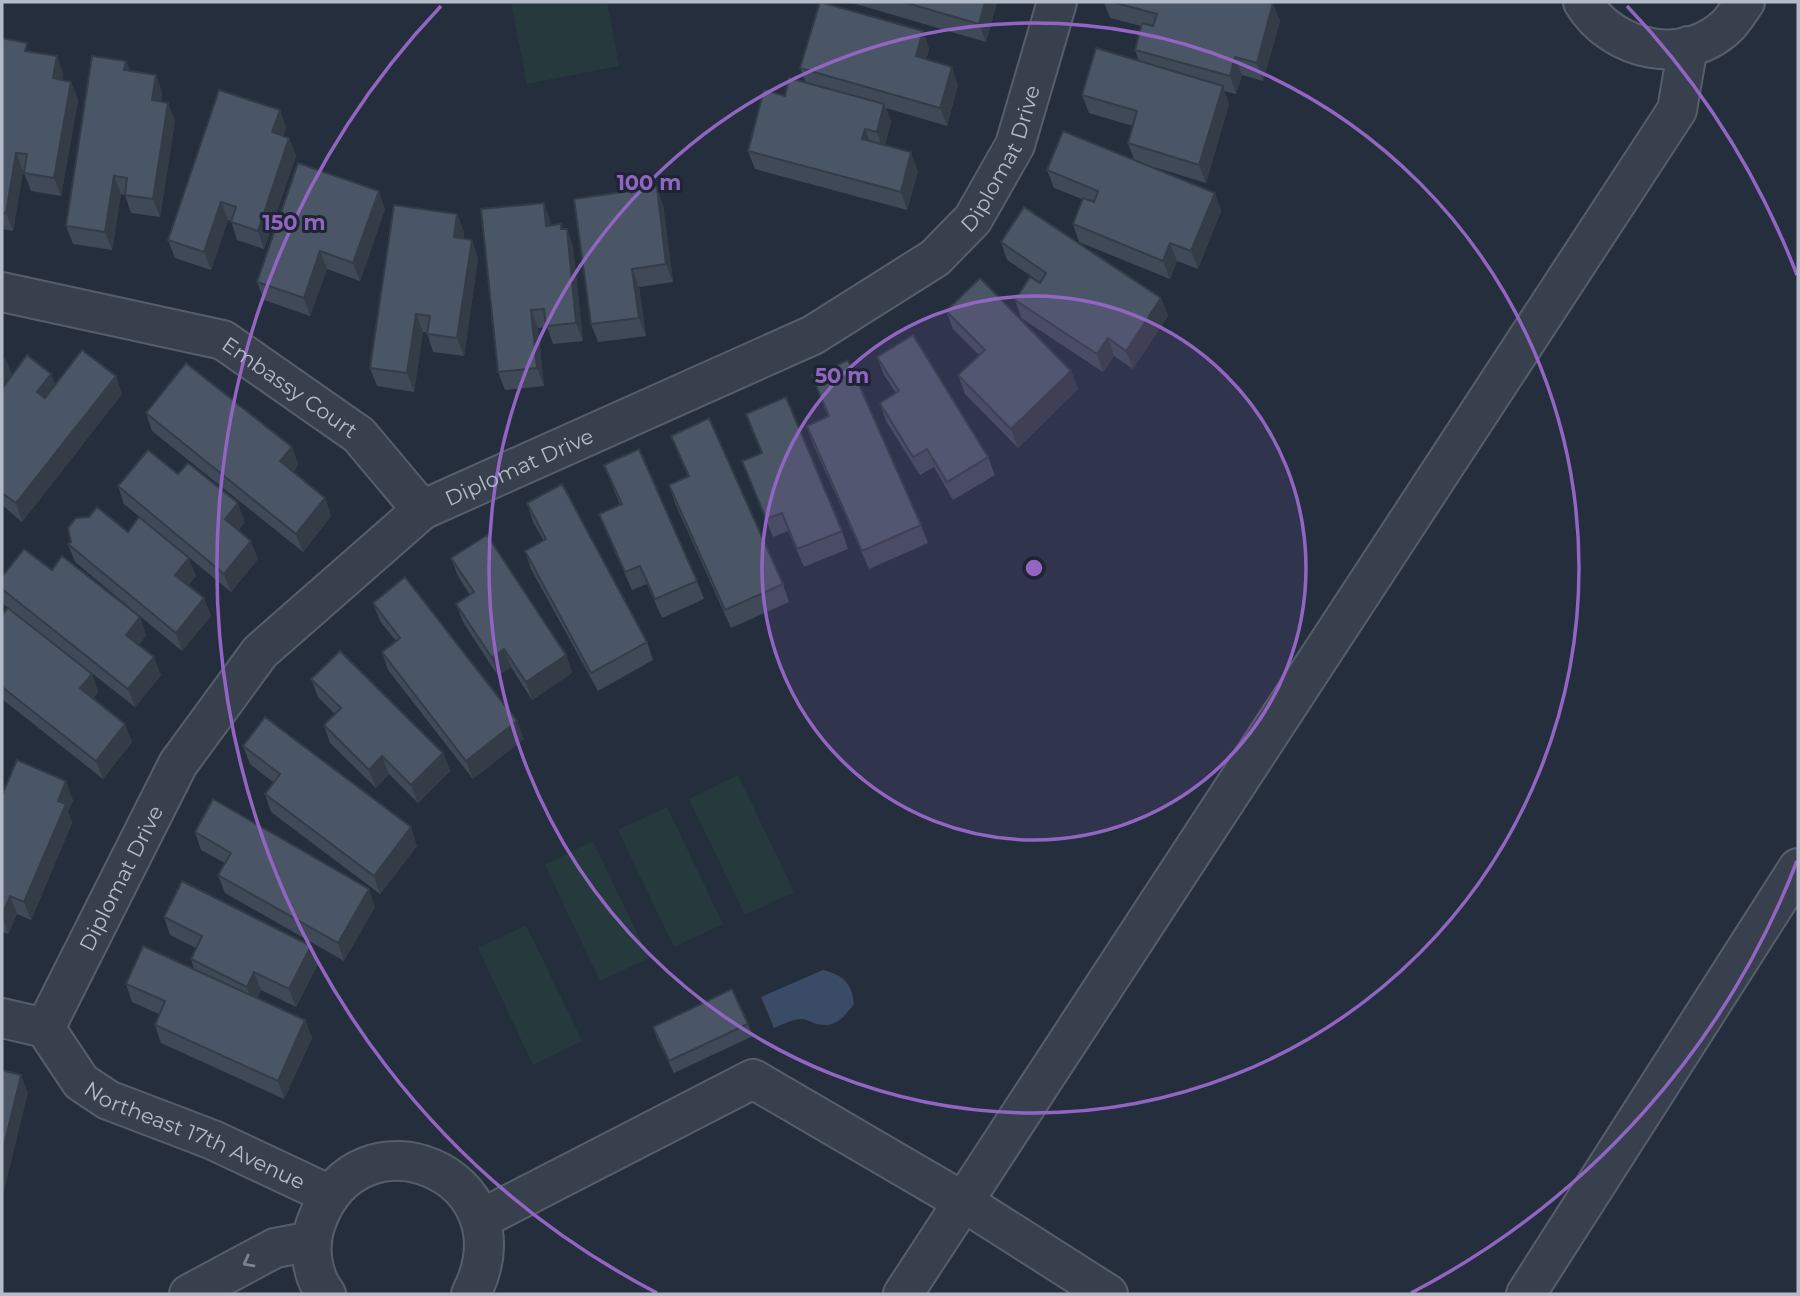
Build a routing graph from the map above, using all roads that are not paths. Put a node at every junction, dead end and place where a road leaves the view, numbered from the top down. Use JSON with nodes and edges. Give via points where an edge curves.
{"nodes":[{"id":1,"x":1057,"y":2,"type":"edge"},
{"id":2,"x":1583,"y":2,"type":"edge"},
{"id":3,"x":1745,"y":2,"type":"edge"},
{"id":4,"x":1688,"y":46,"type":"junction"},
{"id":5,"x":2,"y":292,"type":"edge"},
{"id":6,"x":422,"y":510,"type":"junction"},
{"id":7,"x":1798,"y":868,"type":"edge"},
{"id":8,"x":2,"y":1017,"type":"edge"},
{"id":9,"x":45,"y":1028,"type":"junction"},
{"id":10,"x":330,"y":1195,"type":"junction"},
{"id":11,"x":962,"y":1201,"type":"junction"},
{"id":12,"x":481,"y":1219,"type":"junction"},
{"id":13,"x":312,"y":1241,"type":"junction"},
{"id":14,"x":188,"y":1294,"type":"edge"},
{"id":15,"x":326,"y":1294,"type":"edge"},
{"id":16,"x":471,"y":1294,"type":"edge"},
{"id":17,"x":903,"y":1294,"type":"edge"},
{"id":18,"x":1108,"y":1294,"type":"edge"},
{"id":19,"x":1526,"y":1294,"type":"edge"}],
"edges":[{"from":1,"to":6,"type":"street","name":"Diplomat Drive","via":[[1015,145],[973,219],[935,258],[813,335]]},
{"from":2,"to":4,"type":"street","via":[[1614,36],[1640,47],[1669,50]]},
{"from":3,"to":4,"type":"street","via":[[1728,25]]},
{"from":4,"to":11,"type":"street","via":[[1677,110]]},
{"from":5,"to":6,"type":"street","name":"Embassy Court","via":[[223,340],[359,435]]},
{"from":6,"to":9,"type":"street","name":"Diplomat Drive","via":[[260,652],[177,764]]},
{"from":7,"to":19,"type":"street"},
{"from":8,"to":9,"type":"street"},
{"from":9,"to":10,"type":"street","name":"Northeast 17th Avenue","via":[[81,1082],[108,1100],[213,1140]]},
{"from":10,"to":12,"type":"street","via":[[365,1167],[394,1160],[422,1163],[447,1175],[468,1194]]},
{"from":10,"to":13,"type":"street","via":[[322,1205]]},
{"from":11,"to":12,"type":"street","via":[[753,1079]]},
{"from":11,"to":17,"type":"street"},
{"from":11,"to":18,"type":"street"},
{"from":12,"to":16,"type":"street","via":[[486,1247]]},
{"from":13,"to":14,"type":"street","one_way":true,"via":[[275,1248]]},
{"from":13,"to":15,"type":"street","via":[[312,1262]]}]}
